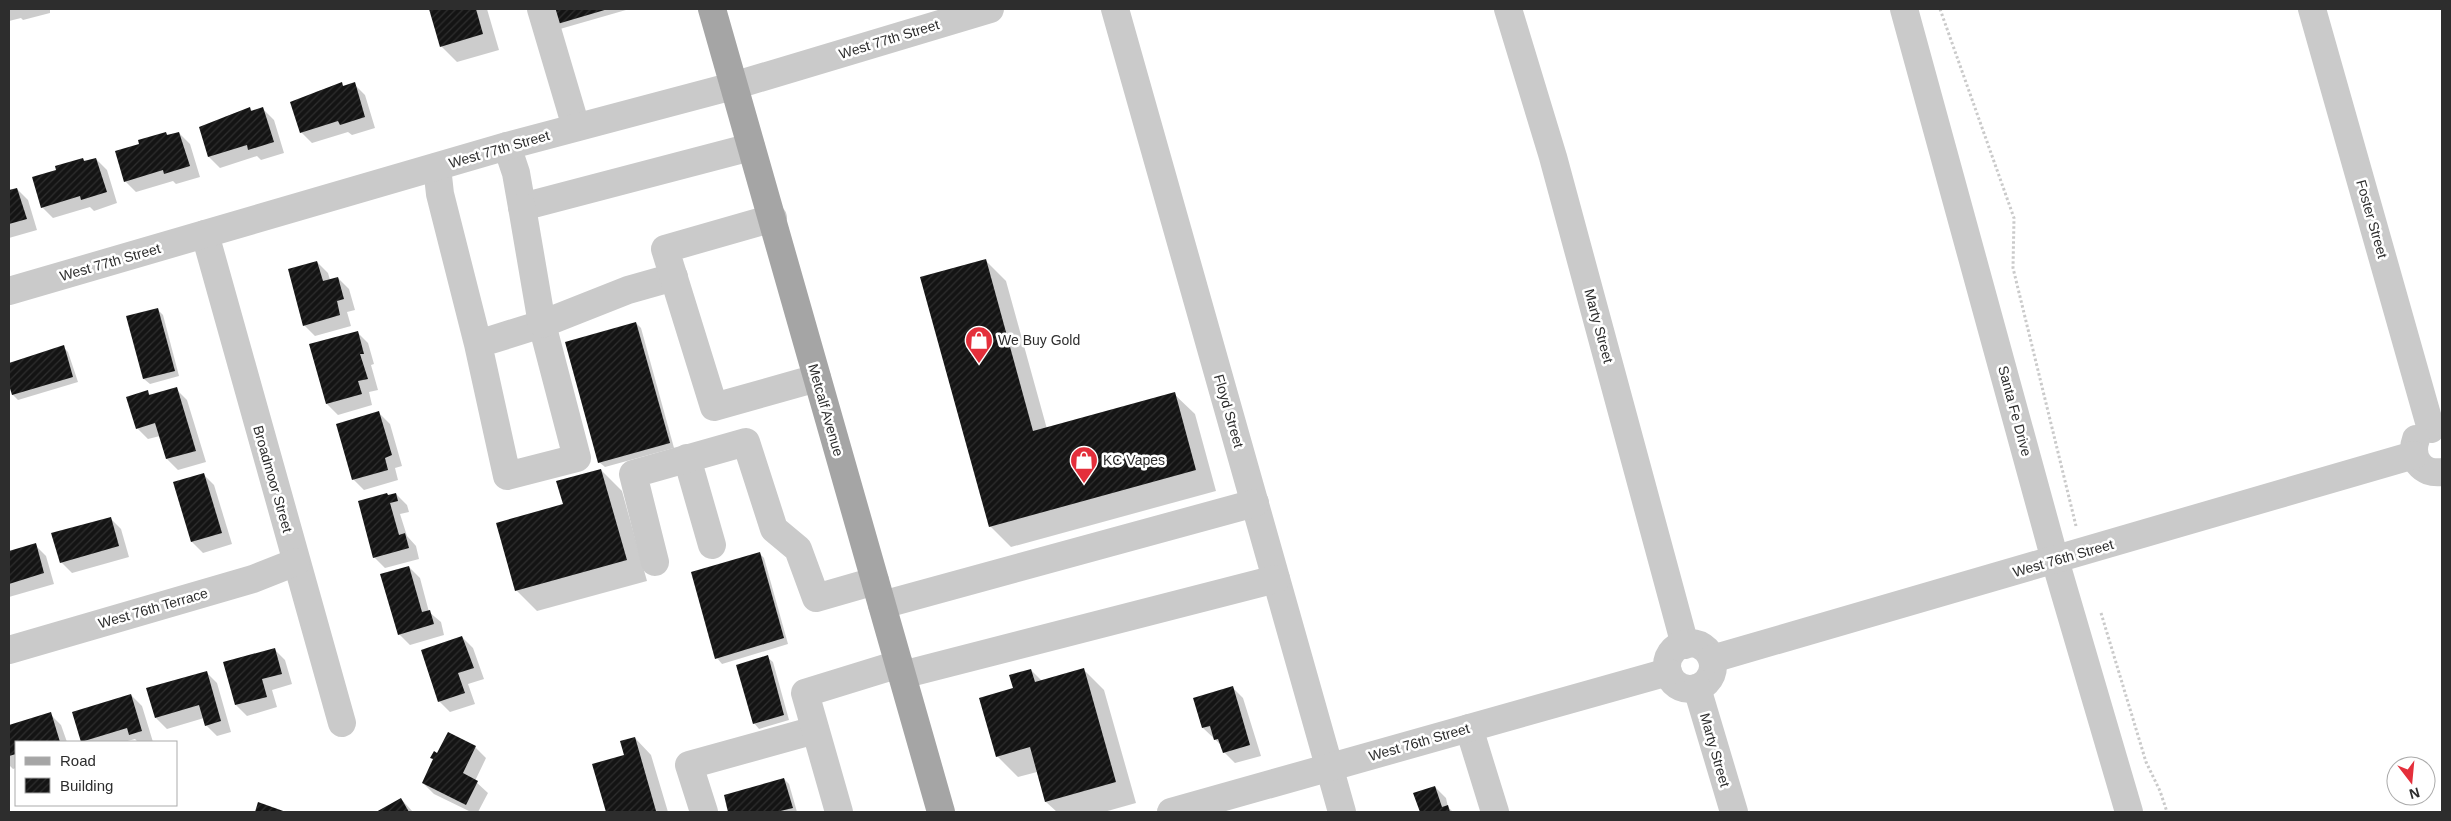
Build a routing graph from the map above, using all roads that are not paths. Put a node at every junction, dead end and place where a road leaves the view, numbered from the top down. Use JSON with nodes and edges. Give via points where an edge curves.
{"nodes":[{"id":1,"x":541,"y":9,"type":"edge"},
{"id":2,"x":712,"y":9,"type":"edge"},
{"id":3,"x":990,"y":9,"type":"edge"},
{"id":4,"x":1115,"y":9,"type":"edge"},
{"id":5,"x":1508,"y":9,"type":"edge"},
{"id":6,"x":1904,"y":9,"type":"edge"},
{"id":7,"x":2312,"y":9,"type":"edge"},
{"id":8,"x":962,"y":13,"type":"edge"},
{"id":9,"x":733,"y":86,"type":"junction"},
{"id":10,"x":576,"y":128,"type":"junction"},
{"id":11,"x":507,"y":146,"type":"junction"},
{"id":12,"x":751,"y":147,"type":"junction"},
{"id":13,"x":437,"y":167,"type":"junction"},
{"id":14,"x":522,"y":207,"type":"junction"},
{"id":15,"x":773,"y":218,"type":"junction"},
{"id":16,"x":205,"y":234,"type":"junction"},
{"id":17,"x":674,"y":277,"type":"junction"},
{"id":18,"x":9,"y":291,"type":"edge"},
{"id":19,"x":542,"y":324,"type":"junction"},
{"id":20,"x":478,"y":344,"type":"junction"},
{"id":21,"x":817,"y":378,"type":"junction"},
{"id":22,"x":714,"y":407,"type":"junction"},
{"id":23,"x":2436,"y":429,"type":"edge"},
{"id":24,"x":724,"y":448,"type":"junction"},
{"id":25,"x":2414,"y":455,"type":"junction"},
{"id":26,"x":687,"y":458,"type":"junction"},
{"id":27,"x":2442,"y":472,"type":"edge"},
{"id":28,"x":1255,"y":503,"type":"junction"},
{"id":29,"x":712,"y":544,"type":"dead end"},
{"id":30,"x":2055,"y":560,"type":"junction"},
{"id":31,"x":296,"y":562,"type":"junction"},
{"id":32,"x":656,"y":562,"type":"dead end"},
{"id":33,"x":1276,"y":579,"type":"junction"},
{"id":34,"x":878,"y":593,"type":"junction"},
{"id":35,"x":1685,"y":645,"type":"junction"},
{"id":36,"x":9,"y":650,"type":"edge"},
{"id":37,"x":1712,"y":659,"type":"junction"},
{"id":38,"x":900,"y":670,"type":"junction"},
{"id":39,"x":1668,"y":672,"type":"junction"},
{"id":40,"x":1697,"y":688,"type":"junction"},
{"id":41,"x":342,"y":724,"type":"dead end"},
{"id":42,"x":1469,"y":728,"type":"junction"},
{"id":43,"x":815,"y":730,"type":"junction"},
{"id":44,"x":1330,"y":767,"type":"junction"},
{"id":45,"x":704,"y":812,"type":"edge"},
{"id":46,"x":839,"y":812,"type":"edge"},
{"id":47,"x":941,"y":812,"type":"edge"},
{"id":48,"x":1171,"y":812,"type":"edge"},
{"id":49,"x":1342,"y":812,"type":"edge"},
{"id":50,"x":1495,"y":812,"type":"edge"},
{"id":51,"x":1734,"y":812,"type":"edge"},
{"id":52,"x":2129,"y":812,"type":"edge"}],
"edges":[{"from":1,"to":10,"type":"street"},
{"from":2,"to":9,"type":"main road","name":"Metcalf Avenue"},
{"from":3,"to":8,"type":"street","name":"West 77th Street"},
{"from":4,"to":28,"type":"street","name":"Floyd Street"},
{"from":5,"to":35,"type":"street","name":"Marty Street","via":[[1553,156]]},
{"from":6,"to":30,"type":"street","name":"Santa Fe Drive"},
{"from":7,"to":23,"type":"street","name":"Foster Street"},
{"from":8,"to":9,"type":"street","name":"West 77th Street"},
{"from":9,"to":10,"type":"street","name":"West 77th Street"},
{"from":9,"to":12,"type":"main road","name":"Metcalf Avenue"},
{"from":10,"to":11,"type":"street","name":"West 77th Street"},
{"from":11,"to":13,"type":"street","name":"West 77th Street"},
{"from":11,"to":14,"type":"street"},
{"from":12,"to":14,"type":"street"},
{"from":12,"to":15,"type":"main road","name":"Metcalf Avenue"},
{"from":13,"to":16,"type":"street","name":"West 77th Street"},
{"from":13,"to":20,"type":"street","via":[[440,194]]},
{"from":14,"to":19,"type":"street"},
{"from":15,"to":17,"type":"street","via":[[665,248]]},
{"from":15,"to":21,"type":"main road","name":"Metcalf Avenue"},
{"from":16,"to":18,"type":"street","name":"West 77th Street"},
{"from":16,"to":31,"type":"street","name":"Broadmoor Street"},
{"from":17,"to":19,"type":"street","via":[[628,290]]},
{"from":17,"to":22,"type":"street"},
{"from":19,"to":20,"type":"street"},
{"from":19,"to":20,"type":"street","via":[[577,458],[507,476]]},
{"from":21,"to":22,"type":"street"},
{"from":21,"to":34,"type":"main road","name":"Metcalf Avenue"},
{"from":22,"to":24,"type":"street"},
{"from":23,"to":25,"type":"street","via":[[2423,432],[2417,438]]},
{"from":24,"to":26,"type":"street"},
{"from":24,"to":34,"type":"street","via":[[746,442],[774,529],[798,549],[816,598]]},
{"from":25,"to":27,"type":"street","via":[[2424,469]]},
{"from":25,"to":30,"type":"street","name":"West 76th Street"},
{"from":26,"to":29,"type":"street"},
{"from":26,"to":32,"type":"street","via":[[633,474]]},
{"from":28,"to":33,"type":"street","name":"Floyd Street"},
{"from":28,"to":34,"type":"street"},
{"from":30,"to":37,"type":"street","name":"West 76th Street"},
{"from":30,"to":52,"type":"street","name":"Santa Fe Drive"},
{"from":31,"to":36,"type":"street","name":"West 76th Terrace","via":[[253,579]]},
{"from":31,"to":41,"type":"street","name":"Broadmoor Street"},
{"from":33,"to":38,"type":"street"},
{"from":33,"to":44,"type":"street","name":"Floyd Street"},
{"from":34,"to":38,"type":"main road","name":"Metcalf Avenue"},
{"from":35,"to":37,"type":"street","via":[[1705,647]]},
{"from":35,"to":39,"type":"street","via":[[1671,653]]},
{"from":37,"to":40,"type":"street","via":[[1711,676]]},
{"from":38,"to":43,"type":"street","via":[[805,694]]},
{"from":38,"to":47,"type":"main road","name":"Metcalf Avenue"},
{"from":39,"to":40,"type":"street","via":[[1684,689]]},
{"from":39,"to":42,"type":"street","name":"West 76th Street"},
{"from":40,"to":51,"type":"street","name":"Marty Street"},
{"from":42,"to":44,"type":"street","name":"West 76th Street"},
{"from":42,"to":50,"type":"street"},
{"from":43,"to":45,"type":"street","via":[[690,765]]},
{"from":43,"to":46,"type":"street"},
{"from":44,"to":48,"type":"street","name":"West 76th Street"},
{"from":44,"to":49,"type":"street","name":"Floyd Street"}]}
